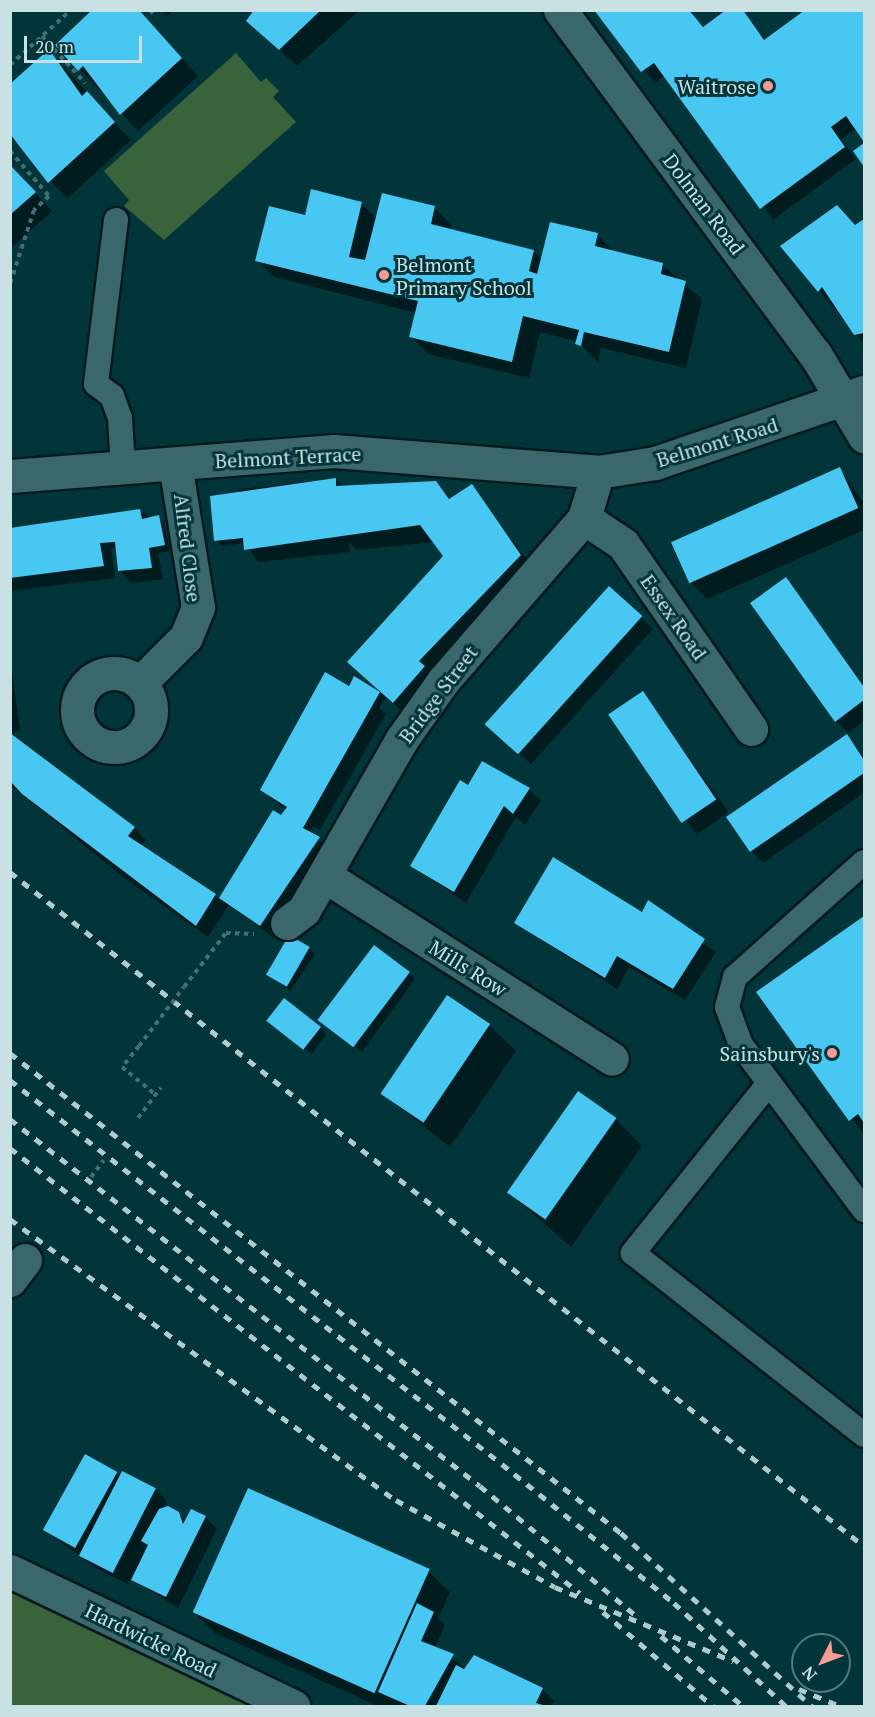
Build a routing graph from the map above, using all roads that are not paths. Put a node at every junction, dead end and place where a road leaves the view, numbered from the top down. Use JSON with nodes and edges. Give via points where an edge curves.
{"nodes":[{"id":1,"x":560,"y":10,"type":"edge"},
{"id":2,"x":116,"y":220,"type":"dead end"},
{"id":3,"x":855,"y":396,"type":"edge"},
{"id":4,"x":864,"y":436,"type":"edge"},
{"id":5,"x":176,"y":464,"type":"junction"},
{"id":6,"x":123,"y":469,"type":"junction"},
{"id":7,"x":565,"y":470,"type":"joint"},
{"id":8,"x":598,"y":472,"type":"junction"},
{"id":9,"x":10,"y":476,"type":"edge"},
{"id":10,"x":584,"y":518,"type":"junction"},
{"id":11,"x":140,"y":683,"type":"dead end"},
{"id":12,"x":752,"y":729,"type":"dead end"},
{"id":13,"x":864,"y":862,"type":"edge"},
{"id":14,"x":325,"y":876,"type":"junction"},
{"id":15,"x":287,"y":923,"type":"dead end"},
{"id":16,"x":612,"y":1059,"type":"dead end"},
{"id":17,"x":769,"y":1083,"type":"junction"},
{"id":18,"x":864,"y":1210,"type":"edge"},
{"id":19,"x":863,"y":1431,"type":"edge"},
{"id":20,"x":10,"y":1571,"type":"edge"},
{"id":21,"x":293,"y":1707,"type":"edge"}],
"edges":[{"from":1,"to":3,"type":"street","name":"Dolman Road"},
{"from":2,"to":6,"type":"lane","via":[[96,384],[111,396],[120,418]]},
{"from":3,"to":4,"type":"street","name":"Dolman Road"},
{"from":3,"to":8,"type":"street","name":"Belmont Road","via":[[655,463]]},
{"from":5,"to":6,"type":"street","name":"Belmont Terrace"},
{"from":5,"to":7,"type":"street","name":"Belmont Terrace","via":[[334,451]]},
{"from":5,"to":11,"type":"street","name":"Alfred Close","via":[[198,607],[186,637]]},
{"from":6,"to":9,"type":"street","name":"Belmont Terrace"},
{"from":7,"to":8,"type":"street","name":"Belmont Road"},
{"from":8,"to":10,"type":"street","name":"Bridge Street"},
{"from":10,"to":12,"type":"street","name":"Essex Road","via":[[623,544]]},
{"from":10,"to":14,"type":"street","name":"Bridge Street","via":[[443,681],[402,739]]},
{"from":13,"to":17,"type":"lane","via":[[748,964],[728,990],[731,1029]]},
{"from":14,"to":15,"type":"street","name":"Bridge Street","via":[[304,910]]},
{"from":14,"to":16,"type":"street","name":"Mills Row"},
{"from":17,"to":18,"type":"lane"},
{"from":17,"to":19,"type":"lane","via":[[633,1254]]},
{"from":20,"to":21,"type":"street","name":"Hardwicke Road"}]}
